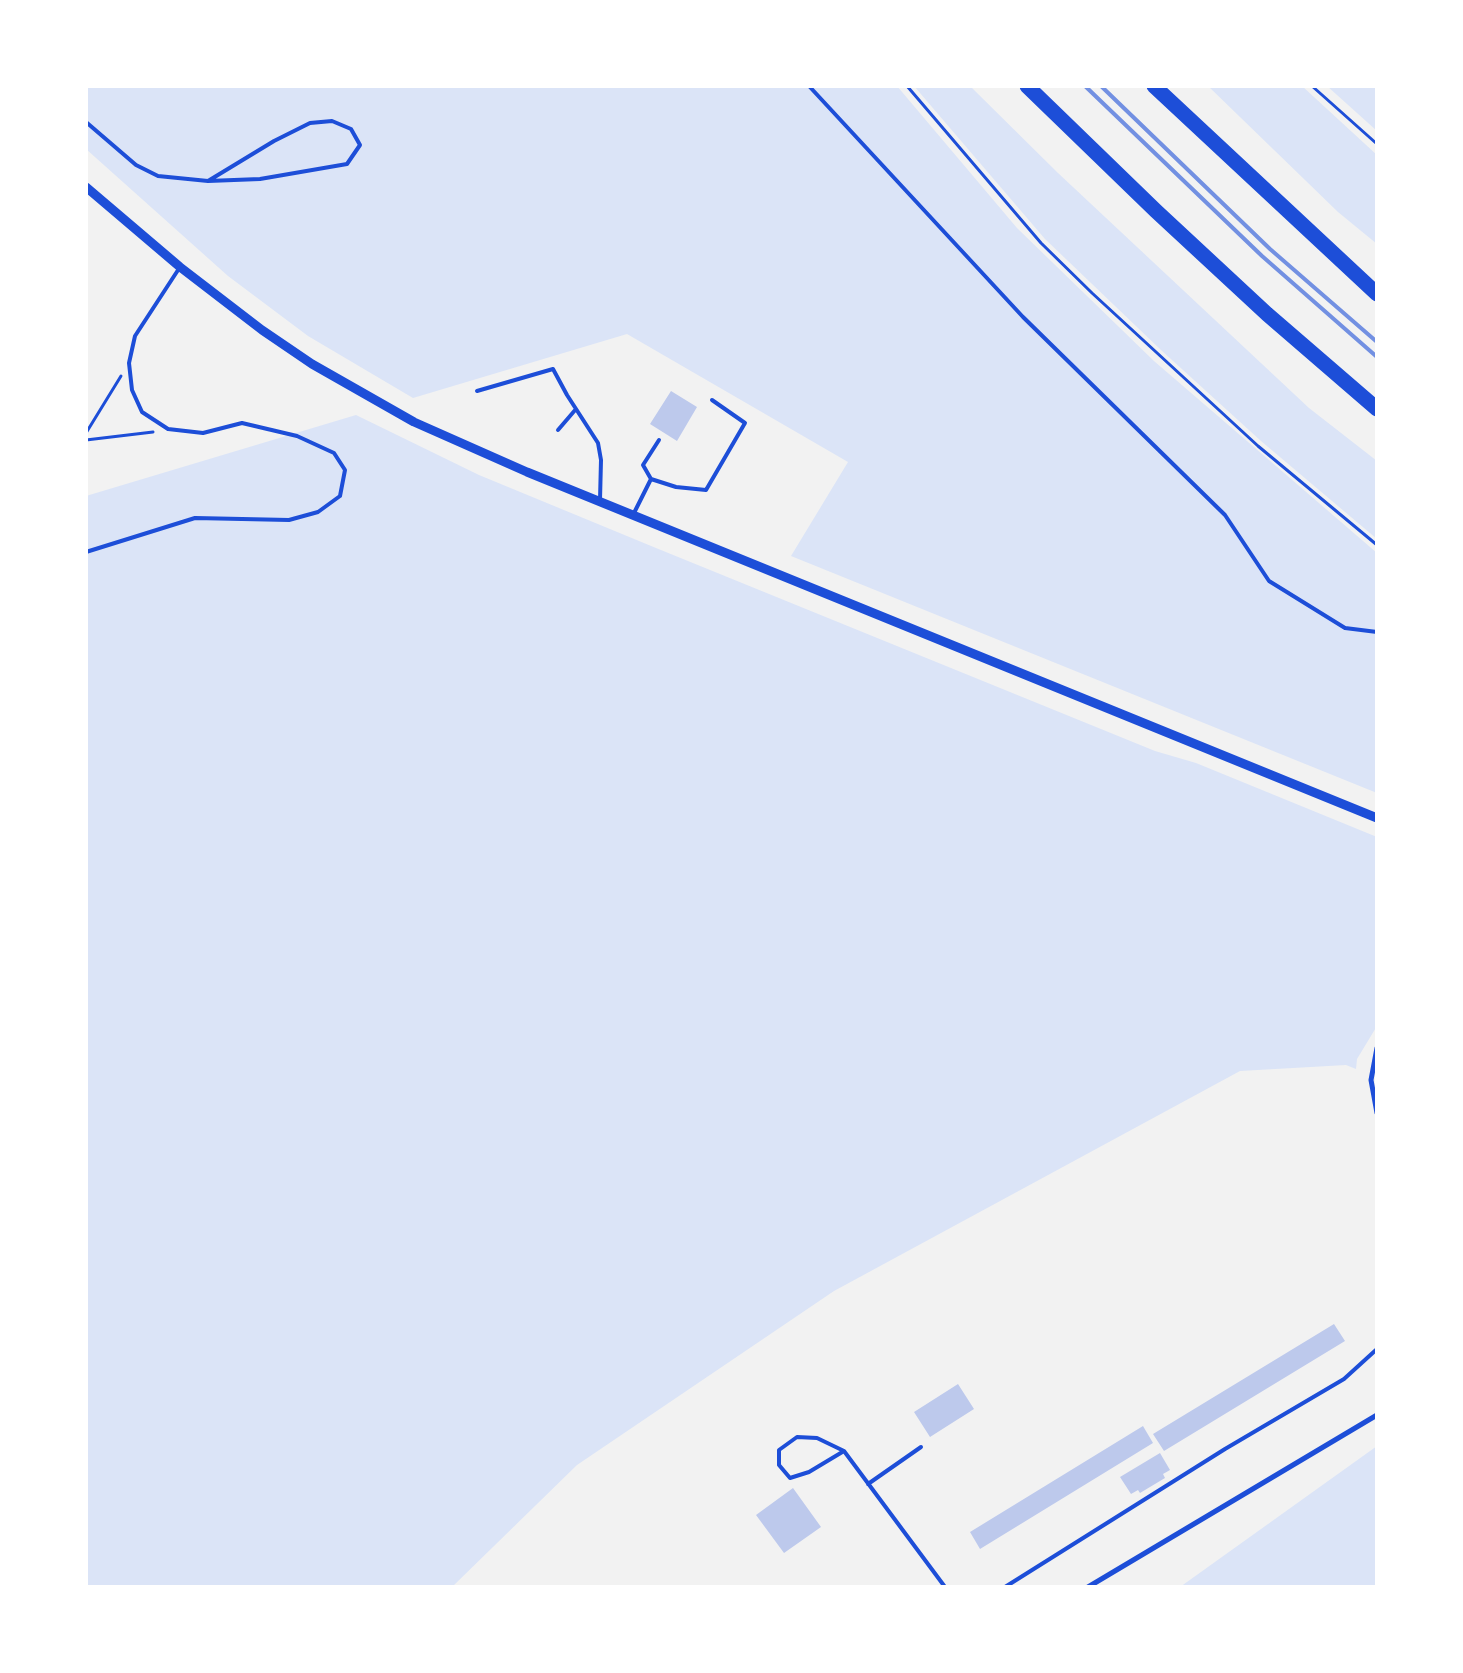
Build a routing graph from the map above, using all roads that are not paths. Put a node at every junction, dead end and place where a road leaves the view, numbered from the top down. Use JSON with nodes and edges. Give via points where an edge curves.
{"nodes":[{"id":1,"x":809,"y":86,"type":"edge"},
{"id":2,"x":1027,"y":86,"type":"edge"},
{"id":3,"x":1154,"y":86,"type":"edge"},
{"id":4,"x":86,"y":122,"type":"edge"},
{"id":5,"x":208,"y":181,"type":"junction"},
{"id":6,"x":86,"y":187,"type":"edge"},
{"id":7,"x":180,"y":267,"type":"junction"},
{"id":8,"x":1377,"y":294,"type":"edge"},
{"id":9,"x":477,"y":391,"type":"dead end"},
{"id":10,"x":712,"y":400,"type":"dead end"},
{"id":11,"x":576,"y":409,"type":"junction"},
{"id":12,"x":1377,"y":409,"type":"edge"},
{"id":13,"x":558,"y":430,"type":"dead end"},
{"id":14,"x":659,"y":440,"type":"dead end"},
{"id":15,"x":651,"y":478,"type":"junction"},
{"id":16,"x":600,"y":502,"type":"junction"},
{"id":17,"x":633,"y":515,"type":"junction"},
{"id":18,"x":86,"y":552,"type":"edge"},
{"id":19,"x":1377,"y":632,"type":"edge"},
{"id":20,"x":1377,"y":818,"type":"edge"},
{"id":21,"x":1377,"y":1048,"type":"edge"},
{"id":22,"x":1377,"y":1113,"type":"edge"},
{"id":23,"x":1377,"y":1348,"type":"edge"},
{"id":24,"x":1377,"y":1415,"type":"edge"},
{"id":25,"x":921,"y":1447,"type":"dead end"},
{"id":26,"x":844,"y":1451,"type":"junction"},
{"id":27,"x":868,"y":1484,"type":"junction"},
{"id":28,"x":945,"y":1587,"type":"edge"},
{"id":29,"x":1005,"y":1587,"type":"edge"},
{"id":30,"x":1088,"y":1587,"type":"edge"}],
"edges":[{"from":1,"to":19,"type":"lane","via":[[1023,318],[1225,516],[1268,581],[1345,628]]},
{"from":2,"to":12,"type":"highway","via":[[1156,212]]},
{"from":3,"to":8,"type":"highway"},
{"from":4,"to":5,"type":"lane","via":[[136,164],[158,176]]},
{"from":5,"to":5,"type":"lane","via":[[260,179],[347,164],[360,145],[352,129],[332,121],[310,123]]},
{"from":6,"to":7,"type":"street"},
{"from":7,"to":16,"type":"street","via":[[269,335],[385,406],[471,448]]},
{"from":7,"to":18,"type":"lane","via":[[134,336],[129,363],[132,390],[142,412],[168,430],[203,433],[242,424],[297,436],[334,453],[345,470],[340,496],[318,512],[289,520],[195,518]]},
{"from":9,"to":11,"type":"lane","via":[[553,369]]},
{"from":10,"to":15,"type":"lane","via":[[745,422],[706,490],[676,487]]},
{"from":11,"to":13,"type":"lane"},
{"from":11,"to":16,"type":"lane","via":[[598,443]]},
{"from":14,"to":15,"type":"lane","via":[[643,465]]},
{"from":15,"to":17,"type":"lane"},
{"from":16,"to":17,"type":"street"},
{"from":17,"to":20,"type":"street"},
{"from":21,"to":22,"type":"street","via":[[1371,1080]]},
{"from":23,"to":29,"type":"lane","via":[[1344,1379],[1225,1449]]},
{"from":24,"to":30,"type":"street"},
{"from":25,"to":27,"type":"lane"},
{"from":26,"to":26,"type":"lane","via":[[817,1438],[797,1437],[779,1450],[779,1465],[790,1478],[809,1472]]},
{"from":26,"to":27,"type":"lane"},
{"from":27,"to":28,"type":"lane"}]}
